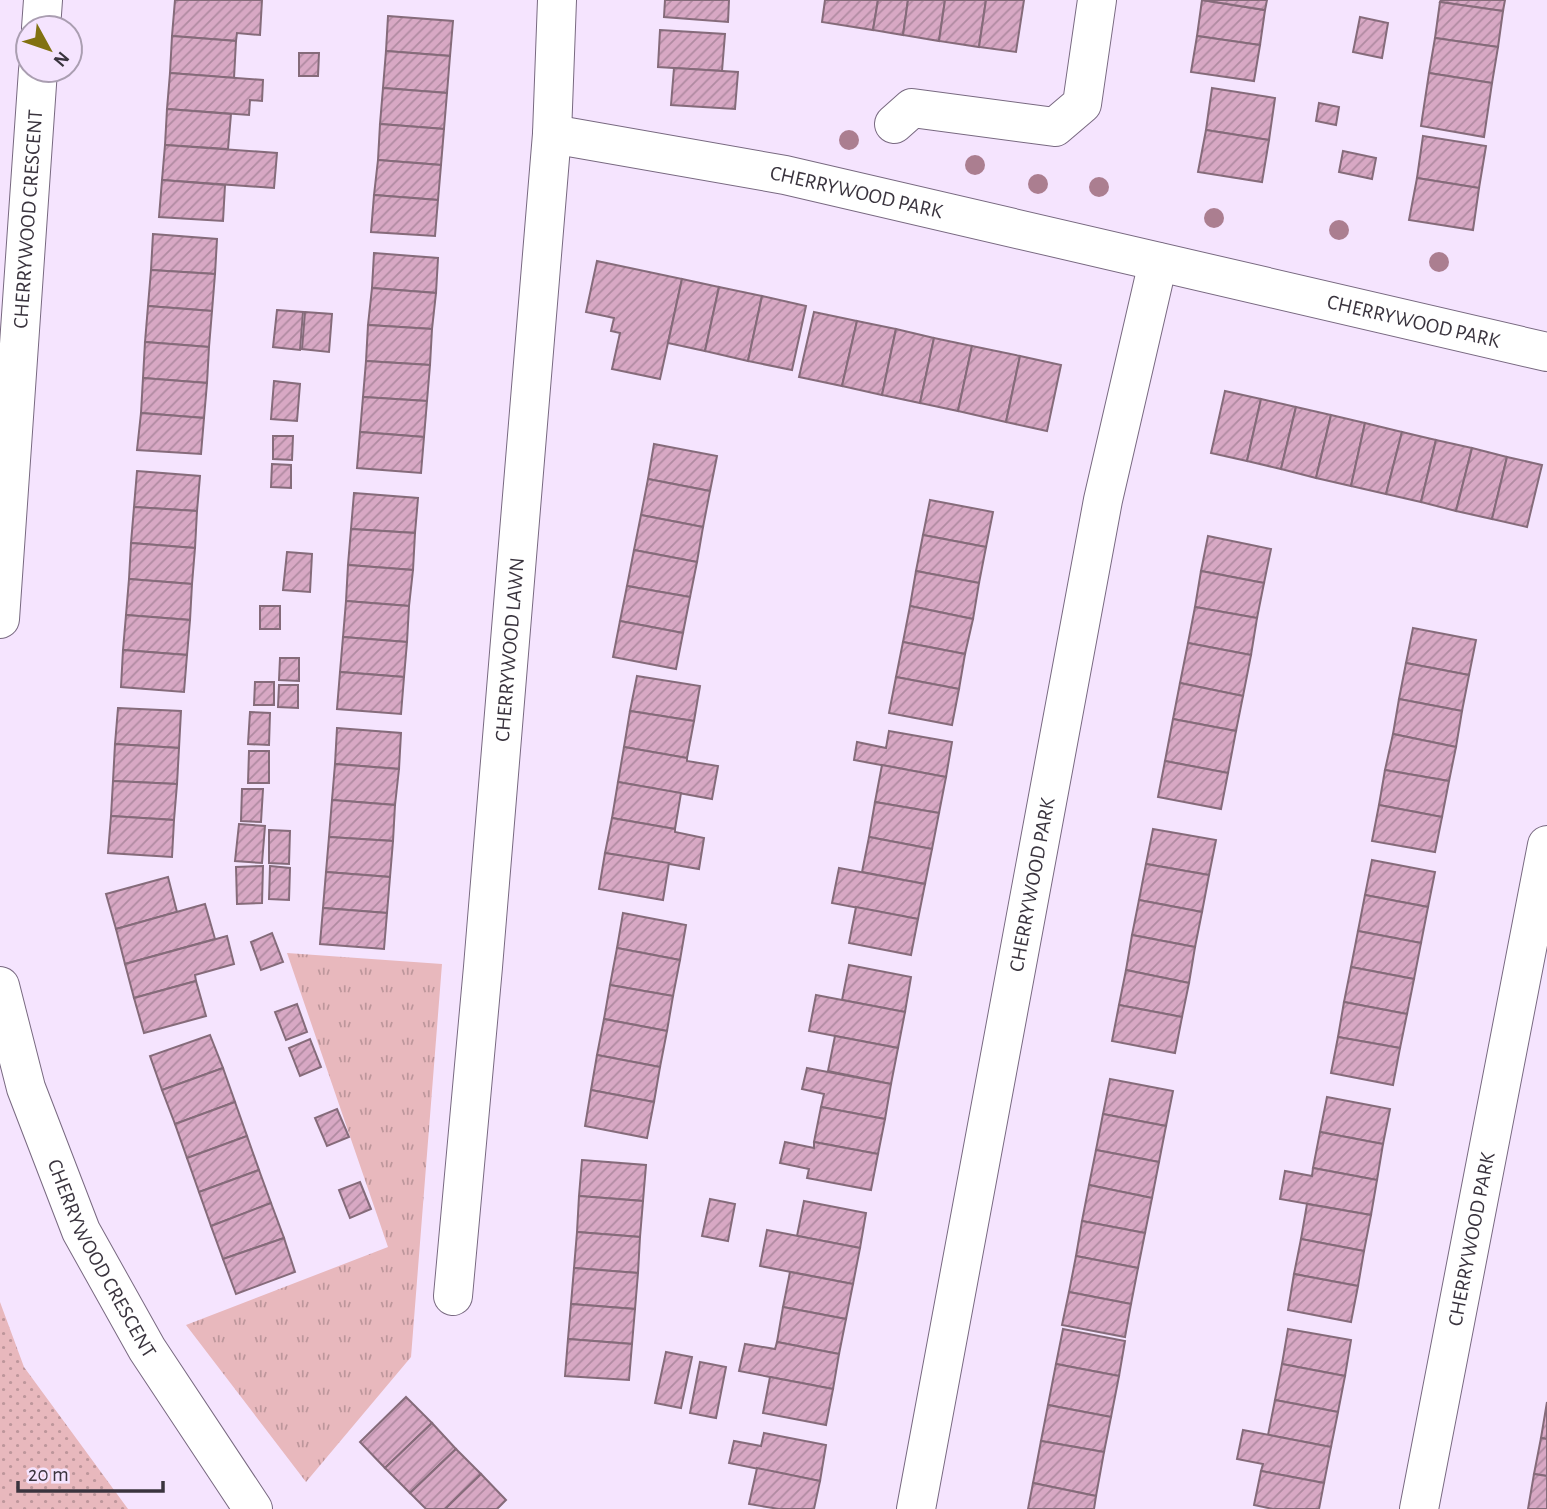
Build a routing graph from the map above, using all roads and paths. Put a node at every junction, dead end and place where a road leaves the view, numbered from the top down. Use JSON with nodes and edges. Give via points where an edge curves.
{"nodes":[{"id":1,"x":557,"y":0,"type":"edge"},
{"id":2,"x":1097,"y":0,"type":"edge"},
{"id":3,"x":37,"y":84,"type":"edge"},
{"id":4,"x":894,"y":124,"type":"dead end"},
{"id":5,"x":552,"y":134,"type":"junction"},
{"id":6,"x":1158,"y":262,"type":"junction"},
{"id":7,"x":1547,"y":352,"type":"edge"},
{"id":8,"x":0,"y":620,"type":"edge"},
{"id":9,"x":1547,"y":845,"type":"edge"},
{"id":10,"x":0,"y":986,"type":"edge"},
{"id":11,"x":453,"y":1296,"type":"dead end"},
{"id":12,"x":253,"y":1509,"type":"edge"},
{"id":13,"x":916,"y":1509,"type":"edge"},
{"id":14,"x":1419,"y":1509,"type":"edge"}],
"edges":[{"from":1,"to":5,"type":"street","name":"CHERRYWOOD LAWN"},
{"from":2,"to":4,"type":"street","via":[[1082,104],[1055,127],[912,108]]},
{"from":3,"to":8,"type":"street","name":"CHERRYWOOD CRESCENT"},
{"from":5,"to":6,"type":"street","name":"CHERRYWOOD PARK","via":[[777,173]]},
{"from":5,"to":11,"type":"street","name":"CHERRYWOOD LAWN"},
{"from":6,"to":7,"type":"street","name":"CHERRYWOOD PARK"},
{"from":6,"to":13,"type":"street","name":"CHERRYWOOD PARK","via":[[1103,500]]},
{"from":9,"to":14,"type":"street","name":"CHERRYWOOD PARK"},
{"from":10,"to":12,"type":"street","name":"CHERRYWOOD CRESCENT","via":[[26,1088],[81,1231],[147,1349]]}]}
